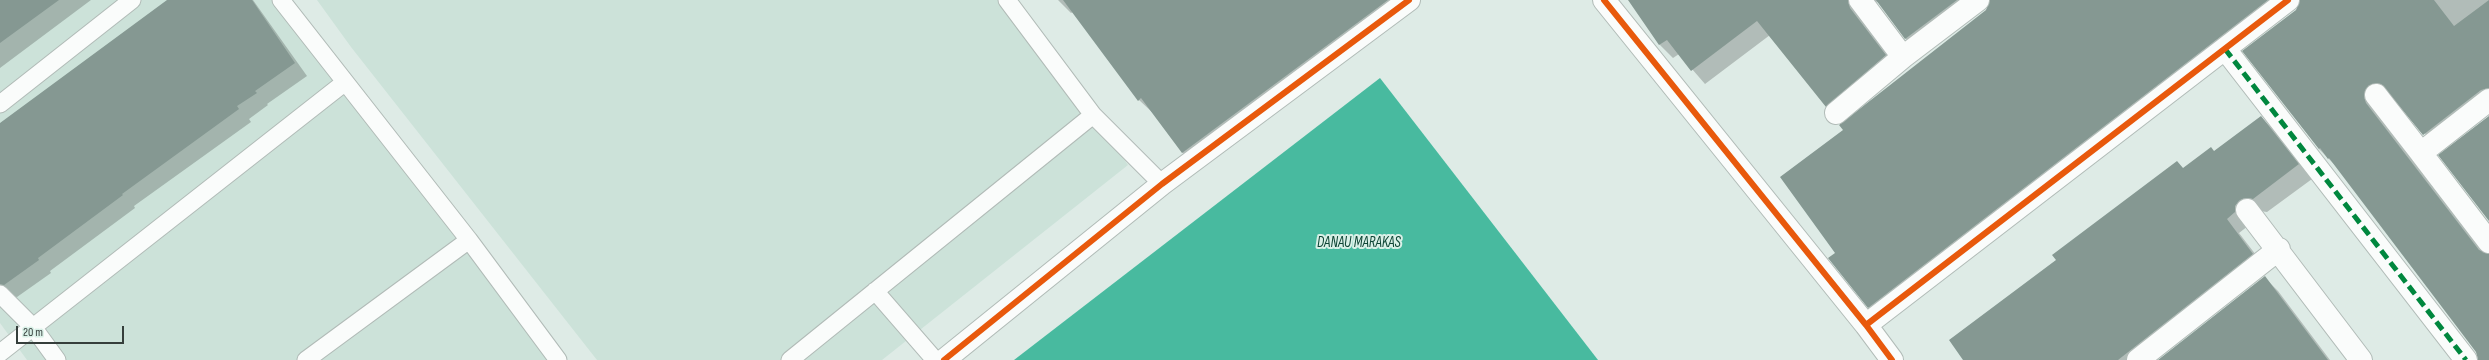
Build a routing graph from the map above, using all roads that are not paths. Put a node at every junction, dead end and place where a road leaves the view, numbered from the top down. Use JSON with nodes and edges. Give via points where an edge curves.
{"nodes":[{"id":1,"x":132,"y":0,"type":"edge"},
{"id":2,"x":281,"y":0,"type":"edge"},
{"id":3,"x":1006,"y":0,"type":"edge"},
{"id":4,"x":1409,"y":0,"type":"edge"},
{"id":5,"x":1604,"y":0,"type":"edge"},
{"id":6,"x":1860,"y":0,"type":"edge"},
{"id":7,"x":1978,"y":0,"type":"edge"},
{"id":8,"x":2288,"y":0,"type":"edge"},
{"id":9,"x":2225,"y":49,"type":"junction"},
{"id":10,"x":1903,"y":57,"type":"junction"},
{"id":11,"x":344,"y":83,"type":"junction"},
{"id":12,"x":2376,"y":95,"type":"dead end"},
{"id":13,"x":2489,"y":100,"type":"edge"},
{"id":14,"x":0,"y":104,"type":"edge"},
{"id":15,"x":1836,"y":113,"type":"dead end"},
{"id":16,"x":1093,"y":115,"type":"junction"},
{"id":17,"x":2421,"y":153,"type":"junction"},
{"id":18,"x":1162,"y":184,"type":"junction"},
{"id":19,"x":2247,"y":210,"type":"dead end"},
{"id":20,"x":469,"y":240,"type":"junction"},
{"id":21,"x":2489,"y":242,"type":"edge"},
{"id":22,"x":2279,"y":249,"type":"junction"},
{"id":23,"x":875,"y":291,"type":"junction"},
{"id":24,"x":0,"y":294,"type":"edge"},
{"id":25,"x":1866,"y":325,"type":"junction"},
{"id":26,"x":33,"y":327,"type":"junction"},
{"id":27,"x":0,"y":353,"type":"edge"},
{"id":28,"x":2141,"y":359,"type":"edge"},
{"id":29,"x":57,"y":360,"type":"edge"},
{"id":30,"x":306,"y":360,"type":"edge"},
{"id":31,"x":558,"y":360,"type":"edge"},
{"id":32,"x":790,"y":360,"type":"edge"},
{"id":33,"x":935,"y":360,"type":"edge"},
{"id":34,"x":944,"y":360,"type":"edge"},
{"id":35,"x":1892,"y":360,"type":"edge"},
{"id":36,"x":2361,"y":360,"type":"edge"},
{"id":37,"x":2466,"y":360,"type":"edge"}],
"edges":[{"from":1,"to":14,"type":"lane"},
{"from":2,"to":11,"type":"lane"},
{"from":3,"to":16,"type":"lane"},
{"from":4,"to":18,"type":"street"},
{"from":5,"to":25,"type":"street"},
{"from":6,"to":10,"type":"street"},
{"from":7,"to":10,"type":"street"},
{"from":8,"to":9,"type":"street"},
{"from":9,"to":25,"type":"street"},
{"from":9,"to":37,"type":"street"},
{"from":10,"to":15,"type":"street"},
{"from":11,"to":20,"type":"lane"},
{"from":11,"to":26,"type":"lane"},
{"from":12,"to":17,"type":"street"},
{"from":13,"to":17,"type":"street"},
{"from":16,"to":18,"type":"lane"},
{"from":16,"to":23,"type":"lane"},
{"from":17,"to":21,"type":"street"},
{"from":18,"to":34,"type":"street"},
{"from":19,"to":22,"type":"street"},
{"from":20,"to":30,"type":"lane"},
{"from":20,"to":31,"type":"lane"},
{"from":22,"to":28,"type":"street"},
{"from":22,"to":36,"type":"street"},
{"from":23,"to":32,"type":"lane"},
{"from":23,"to":33,"type":"lane"},
{"from":24,"to":26,"type":"lane"},
{"from":25,"to":35,"type":"street"},
{"from":26,"to":27,"type":"lane"},
{"from":26,"to":29,"type":"lane"}]}
